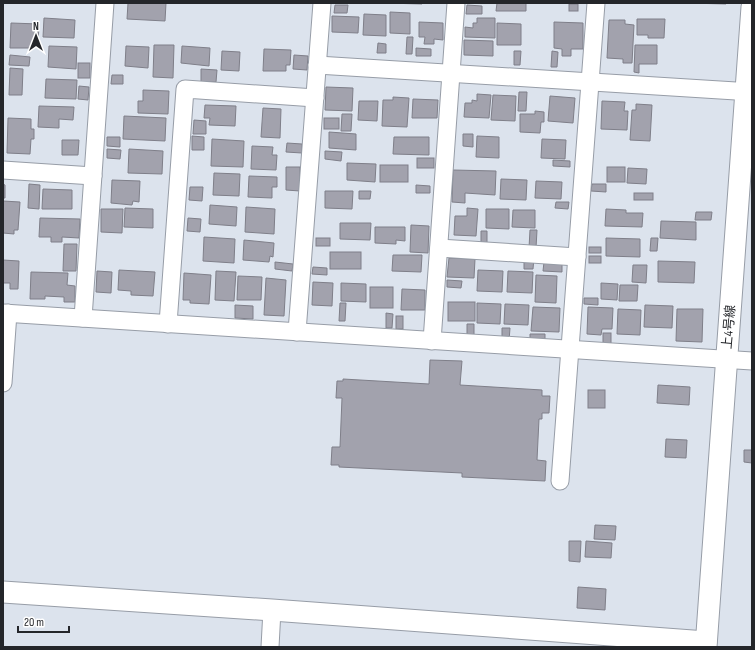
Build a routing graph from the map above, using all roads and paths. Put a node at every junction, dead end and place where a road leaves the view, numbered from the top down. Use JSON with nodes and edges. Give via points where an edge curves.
{"nodes":[{"id":1,"x":105,"y":3,"type":"edge"},
{"id":2,"x":322,"y":3,"type":"edge"},
{"id":3,"x":456,"y":3,"type":"edge"},
{"id":4,"x":596,"y":3,"type":"edge"},
{"id":5,"x":752,"y":7,"type":"edge"},
{"id":6,"x":317,"y":65,"type":"junction"},
{"id":7,"x":451,"y":73,"type":"junction"},
{"id":8,"x":591,"y":82,"type":"junction"},
{"id":9,"x":749,"y":92,"type":"edge"},
{"id":10,"x":315,"y":98,"type":"junction"},
{"id":11,"x":3,"y":170,"type":"edge"},
{"id":12,"x":93,"y":176,"type":"junction"},
{"id":13,"x":439,"y":248,"type":"junction"},
{"id":14,"x":577,"y":257,"type":"junction"},
{"id":15,"x":5,"y":313,"type":"edge"},
{"id":16,"x":83,"y":318,"type":"junction"},
{"id":17,"x":168,"y":324,"type":"junction"},
{"id":18,"x":297,"y":332,"type":"junction"},
{"id":19,"x":432,"y":341,"type":"junction"},
{"id":20,"x":570,"y":350,"type":"junction"},
{"id":21,"x":726,"y":360,"type":"junction"},
{"id":22,"x":752,"y":361,"type":"edge"},
{"id":23,"x":3,"y":383,"type":"edge"},
{"id":24,"x":560,"y":481,"type":"dead end"},
{"id":25,"x":3,"y":592,"type":"edge"},
{"id":26,"x":272,"y":610,"type":"junction"},
{"id":27,"x":706,"y":645,"type":"edge"},
{"id":28,"x":270,"y":647,"type":"edge"}],
"edges":[{"from":1,"to":12,"type":"street"},
{"from":2,"to":6,"type":"street"},
{"from":3,"to":7,"type":"street"},
{"from":4,"to":8,"type":"street"},
{"from":5,"to":9,"type":"street","name":"上4号線"},
{"from":6,"to":7,"type":"street"},
{"from":6,"to":10,"type":"street"},
{"from":7,"to":8,"type":"street"},
{"from":7,"to":13,"type":"street"},
{"from":8,"to":9,"type":"street"},
{"from":8,"to":14,"type":"street"},
{"from":9,"to":21,"type":"street","name":"上4号線"},
{"from":10,"to":17,"type":"street","via":[[185,89]]},
{"from":10,"to":18,"type":"street"},
{"from":11,"to":12,"type":"street"},
{"from":12,"to":16,"type":"street"},
{"from":13,"to":14,"type":"street"},
{"from":13,"to":19,"type":"street"},
{"from":14,"to":20,"type":"street"},
{"from":15,"to":16,"type":"street"},
{"from":15,"to":23,"type":"street"},
{"from":16,"to":17,"type":"street"},
{"from":17,"to":18,"type":"street"},
{"from":18,"to":19,"type":"street"},
{"from":19,"to":20,"type":"street"},
{"from":20,"to":21,"type":"street"},
{"from":20,"to":24,"type":"street"},
{"from":21,"to":22,"type":"street"},
{"from":21,"to":27,"type":"street","name":"上4号線"},
{"from":25,"to":26,"type":"street"},
{"from":26,"to":27,"type":"street"},
{"from":26,"to":28,"type":"street"}]}
